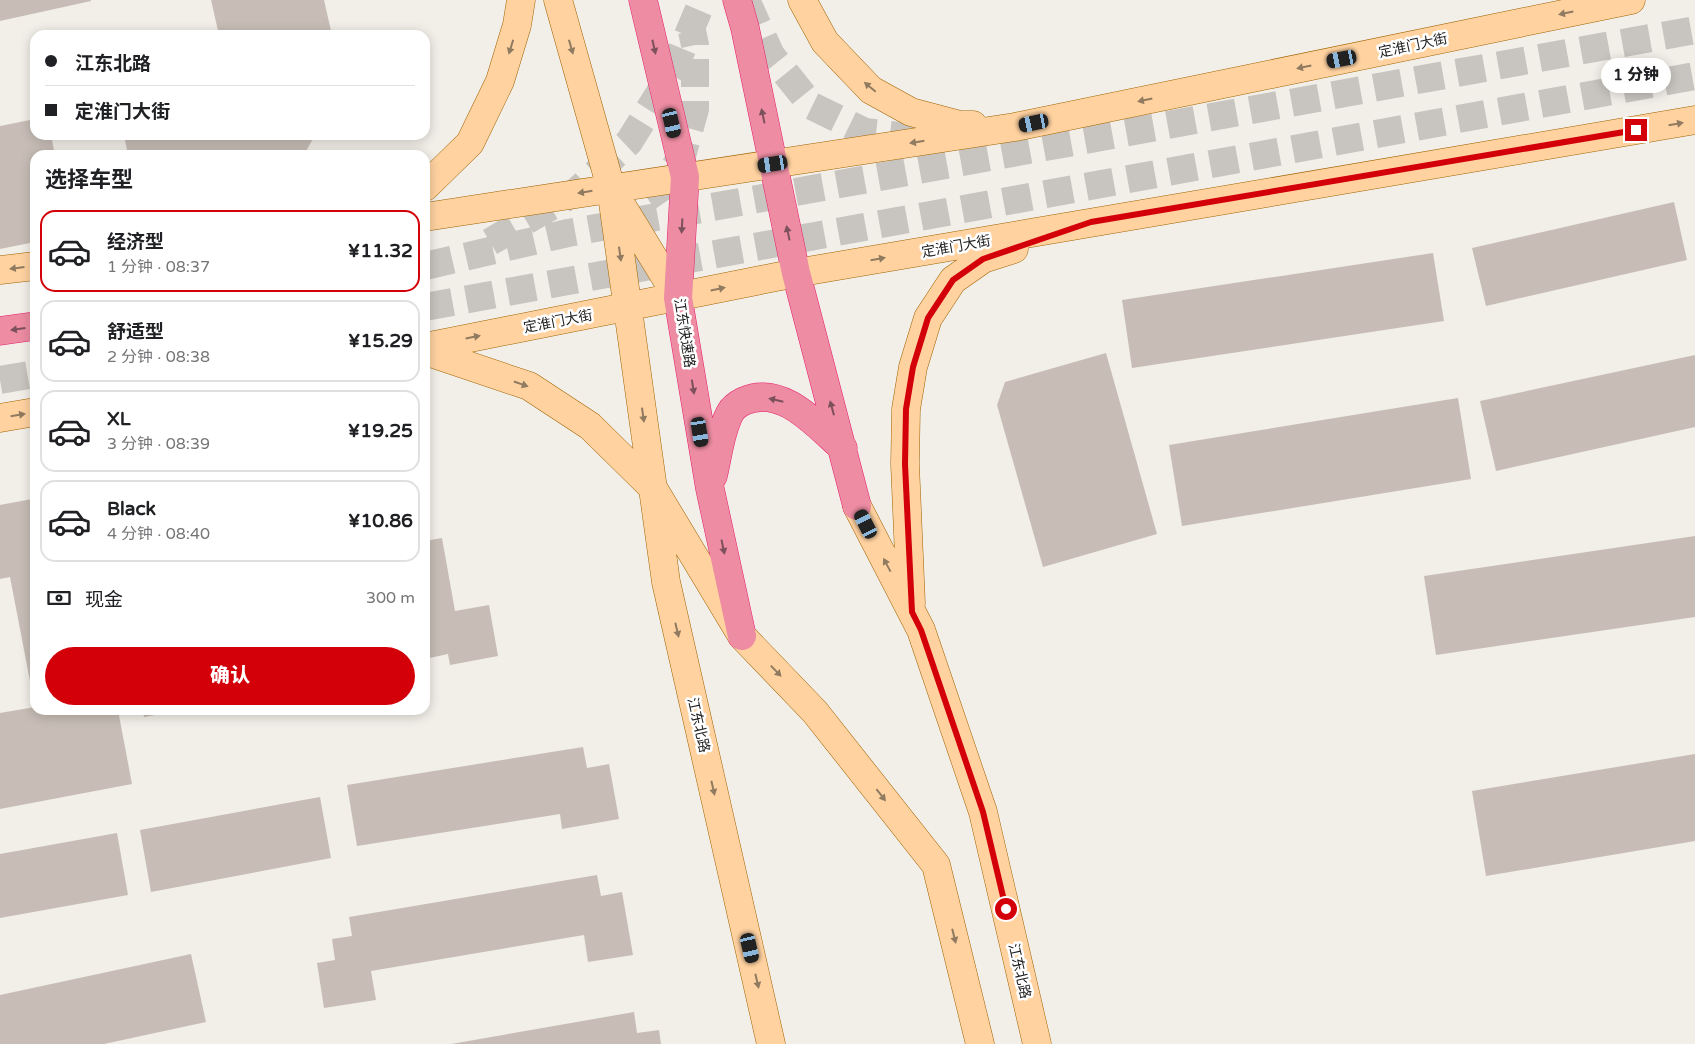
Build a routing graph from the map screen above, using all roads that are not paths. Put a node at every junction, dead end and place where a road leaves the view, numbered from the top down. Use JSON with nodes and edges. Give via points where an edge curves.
{"nodes":[{"id":1,"x":521,"y":0,"type":"edge"},
{"id":2,"x":558,"y":0,"type":"edge"},
{"id":3,"x":643,"y":0,"type":"edge"},
{"id":4,"x":737,"y":0,"type":"edge"},
{"id":5,"x":744,"y":0,"type":"edge"},
{"id":6,"x":802,"y":0,"type":"edge"},
{"id":7,"x":1631,"y":0,"type":"edge"},
{"id":8,"x":746,"y":28,"type":"junction"},
{"id":9,"x":1695,"y":120,"type":"edge"},
{"id":10,"x":1015,"y":127,"type":"junction"},
{"id":11,"x":773,"y":164,"type":"junction"},
{"id":12,"x":685,"y":177,"type":"junction"},
{"id":13,"x":430,"y":182,"type":"edge"},
{"id":14,"x":611,"y":188,"type":"junction"},
{"id":15,"x":430,"y":216,"type":"edge"},
{"id":16,"x":1091,"y":222,"type":"junction"},
{"id":17,"x":30,"y":267,"type":"edge"},
{"id":18,"x":0,"y":270,"type":"edge"},
{"id":19,"x":796,"y":273,"type":"junction"},
{"id":20,"x":678,"y":298,"type":"junction"},
{"id":21,"x":628,"y":308,"type":"junction"},
{"id":22,"x":30,"y":327,"type":"edge"},
{"id":23,"x":0,"y":332,"type":"edge"},
{"id":24,"x":430,"y":346,"type":"edge"},
{"id":25,"x":430,"y":353,"type":"edge"},
{"id":26,"x":30,"y":413,"type":"edge"},
{"id":27,"x":0,"y":418,"type":"edge"},
{"id":28,"x":843,"y":448,"type":"junction"},
{"id":29,"x":653,"y":488,"type":"junction"},
{"id":30,"x":710,"y":489,"type":"junction"},
{"id":31,"x":857,"y":506,"type":"joint"},
{"id":32,"x":912,"y":612,"type":"junction"},
{"id":33,"x":742,"y":636,"type":"junction"},
{"id":34,"x":771,"y":1044,"type":"edge"},
{"id":35,"x":980,"y":1044,"type":"edge"},
{"id":36,"x":1037,"y":1044,"type":"edge"}],
"edges":[{"from":1,"to":13,"type":"main road","one_way":true,"via":[[518,25],[500,81],[470,143]]},
{"from":2,"to":14,"type":"main road","one_way":true},
{"from":3,"to":12,"type":"highway","name":"江东快速路","one_way":true},
{"from":4,"to":8,"type":"highway"},
{"from":5,"to":8,"type":"main road"},
{"from":10,"to":6,"type":"main road","one_way":true,"via":[[960,125],[911,112],[871,90],[825,42]]},
{"from":7,"to":10,"type":"main road","name":"定淮门大街","one_way":true},
{"from":11,"to":8,"type":"highway","one_way":true},
{"from":16,"to":9,"type":"main road","name":"定淮门大街","one_way":true},
{"from":10,"to":11,"type":"main road","name":"定淮门大街","one_way":true},
{"from":11,"to":12,"type":"main road","name":"定淮门大街"},
{"from":19,"to":11,"type":"highway","one_way":true},
{"from":12,"to":14,"type":"main road","name":"定淮门大街"},
{"from":12,"to":20,"type":"highway","name":"江东快速路","one_way":true},
{"from":14,"to":15,"type":"main road","name":"定淮门大街","one_way":true},
{"from":14,"to":20,"type":"main road"},
{"from":14,"to":21,"type":"main road","name":"江东北路","one_way":true},
{"from":19,"to":16,"type":"main road","name":"定淮门大街","one_way":true},
{"from":16,"to":32,"type":"main road","via":[[983,259],[953,280],[928,318],[913,367],[906,409],[905,464]]},
{"from":17,"to":18,"type":"main road","one_way":true},
{"from":20,"to":19,"type":"main road","name":"定淮门大街","one_way":true},
{"from":28,"to":19,"type":"highway","one_way":true},
{"from":20,"to":21,"type":"main road","name":"定淮门大街"},
{"from":20,"to":30,"type":"highway","name":"江东快速路","one_way":true},
{"from":24,"to":21,"type":"main road","name":"定淮门大街","one_way":true},
{"from":21,"to":29,"type":"main road","name":"江东北路","one_way":true},
{"from":22,"to":23,"type":"highway","one_way":true},
{"from":25,"to":29,"type":"main road","one_way":true,"via":[[529,386],[590,426]]},
{"from":27,"to":26,"type":"main road","one_way":true},
{"from":28,"to":30,"type":"highway","one_way":true,"via":[[796,408],[780,400],[751,398],[736,405],[729,414]]},
{"from":28,"to":31,"type":"highway"},
{"from":29,"to":33,"type":"main road"},
{"from":29,"to":34,"type":"main road","name":"江东北路","one_way":true,"via":[[666,582]]},
{"from":30,"to":33,"type":"highway","name":"江东快速路","one_way":true},
{"from":32,"to":31,"type":"main road","name":"江东北路","one_way":true},
{"from":32,"to":36,"type":"main road","name":"江东北路","via":[[983,812]]},
{"from":33,"to":35,"type":"main road","one_way":true,"via":[[815,712],[936,866]]}]}
